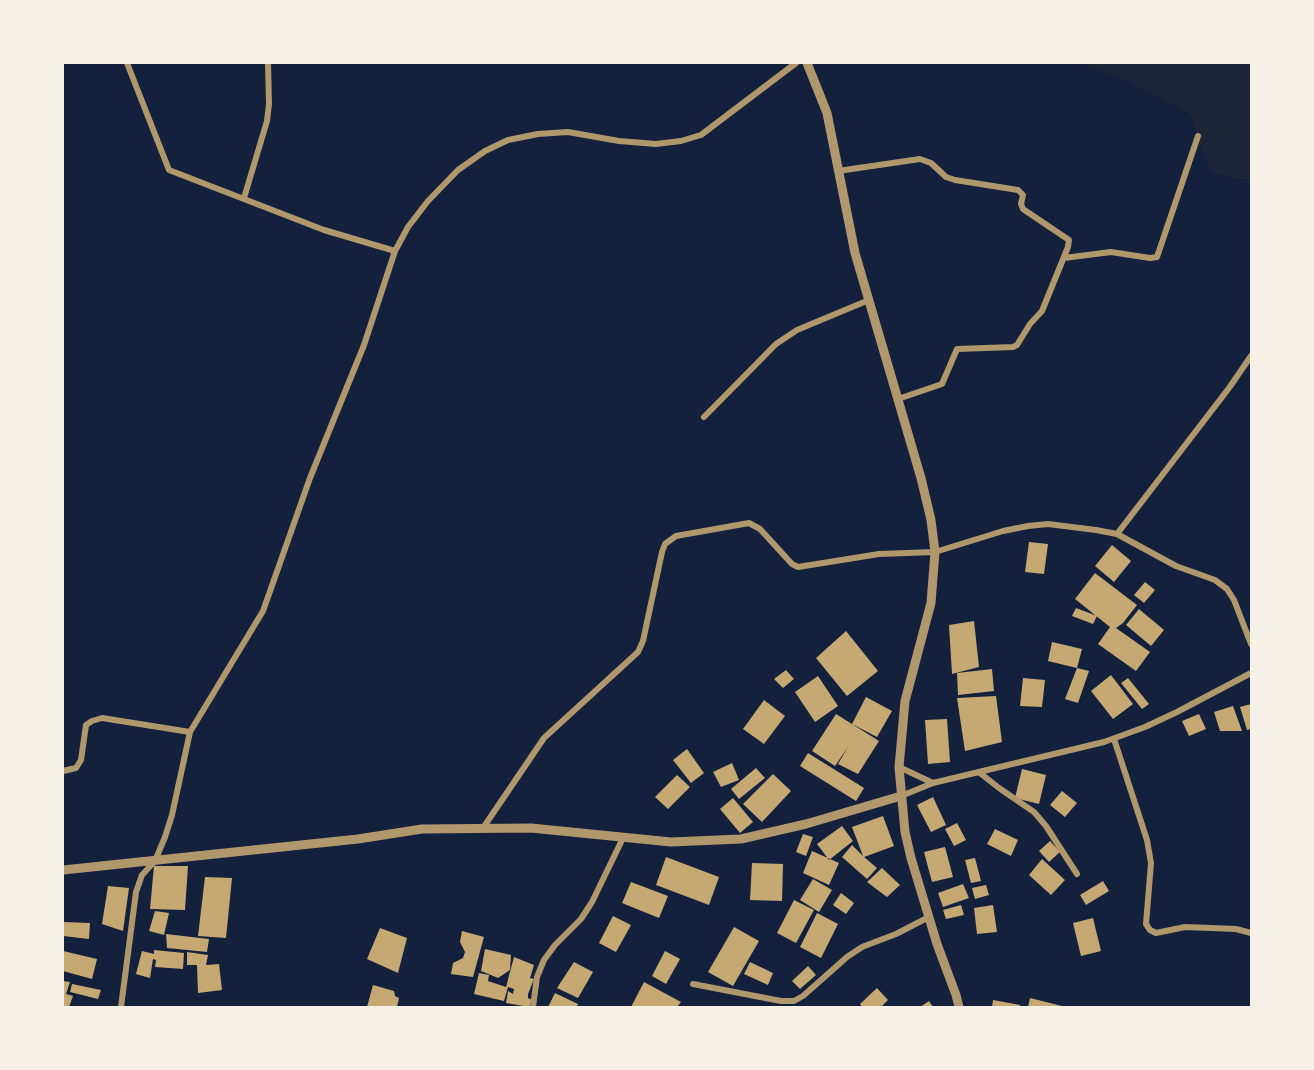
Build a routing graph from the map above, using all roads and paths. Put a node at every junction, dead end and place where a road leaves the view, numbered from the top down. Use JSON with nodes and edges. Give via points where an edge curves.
{"nodes":[{"id":1,"x":127,"y":63,"type":"edge"},
{"id":2,"x":268,"y":63,"type":"edge"},
{"id":3,"x":796,"y":63,"type":"edge"},
{"id":4,"x":807,"y":63,"type":"edge"},
{"id":5,"x":1198,"y":136,"type":"dead end"},
{"id":6,"x":838,"y":171,"type":"junction"},
{"id":7,"x":244,"y":198,"type":"junction"},
{"id":8,"x":395,"y":251,"type":"junction"},
{"id":9,"x":1064,"y":258,"type":"junction"},
{"id":10,"x":869,"y":300,"type":"junction"},
{"id":11,"x":1251,"y":356,"type":"edge"},
{"id":12,"x":898,"y":399,"type":"junction"},
{"id":13,"x":704,"y":417,"type":"dead end"},
{"id":14,"x":1117,"y":534,"type":"junction"},
{"id":15,"x":935,"y":552,"type":"junction"},
{"id":16,"x":1251,"y":644,"type":"edge"},
{"id":17,"x":1251,"y":673,"type":"edge"},
{"id":18,"x":190,"y":732,"type":"junction"},
{"id":19,"x":1114,"y":739,"type":"junction"},
{"id":20,"x":899,"y":767,"type":"junction"},
{"id":21,"x":63,"y":771,"type":"edge"},
{"id":22,"x":980,"y":772,"type":"junction"},
{"id":23,"x":933,"y":783,"type":"junction"},
{"id":24,"x":901,"y":796,"type":"junction"},
{"id":25,"x":483,"y":828,"type":"junction"},
{"id":26,"x":623,"y":838,"type":"junction"},
{"id":27,"x":155,"y":861,"type":"junction"},
{"id":28,"x":63,"y":870,"type":"edge"},
{"id":29,"x":1077,"y":874,"type":"dead end"},
{"id":30,"x":929,"y":917,"type":"junction"},
{"id":31,"x":1251,"y":933,"type":"edge"},
{"id":32,"x":693,"y":984,"type":"dead end"},
{"id":33,"x":121,"y":1007,"type":"edge"},
{"id":34,"x":533,"y":1007,"type":"edge"},
{"id":35,"x":959,"y":1007,"type":"edge"}],
"edges":[{"from":1,"to":7,"type":"street","via":[[169,170]]},
{"from":2,"to":7,"type":"street","via":[[267,121]]},
{"from":3,"to":8,"type":"street","via":[[700,135],[681,141],[656,144],[568,132],[508,140],[484,151],[458,170],[428,201]]},
{"from":4,"to":6,"type":"street","via":[[827,113]]},
{"from":5,"to":9,"type":"street","via":[[1157,256],[1111,252]]},
{"from":6,"to":9,"type":"street","via":[[920,159],[955,180],[1018,190],[1023,195],[1023,209],[1069,240]]},
{"from":6,"to":10,"type":"street"},
{"from":7,"to":8,"type":"street","via":[[324,230]]},
{"from":8,"to":18,"type":"street","via":[[364,345],[314,468],[263,611]]},
{"from":9,"to":12,"type":"street","via":[[1042,311],[1017,345],[957,350],[942,384]]},
{"from":10,"to":12,"type":"street"},
{"from":10,"to":13,"type":"street","via":[[797,330],[776,344]]},
{"from":11,"to":14,"type":"street"},
{"from":12,"to":15,"type":"street","via":[[921,478]]},
{"from":14,"to":15,"type":"street","via":[[1048,524],[1003,531]]},
{"from":14,"to":16,"type":"street","via":[[1227,589]]},
{"from":15,"to":20,"type":"street","via":[[931,603],[905,701]]},
{"from":15,"to":25,"type":"street","via":[[879,554],[798,567],[760,528],[749,523],[676,536],[665,544],[662,552],[638,652],[544,738]]},
{"from":17,"to":19,"type":"street","via":[[1177,712]]},
{"from":18,"to":21,"type":"street","via":[[102,718],[92,721],[86,725],[81,760],[76,768]]},
{"from":18,"to":27,"type":"street","via":[[172,815]]},
{"from":19,"to":22,"type":"street"},
{"from":19,"to":31,"type":"street","via":[[1147,840],[1149,930],[1156,933],[1185,927]]},
{"from":20,"to":23,"type":"street"},
{"from":20,"to":24,"type":"street"},
{"from":22,"to":23,"type":"street"},
{"from":22,"to":29,"type":"street","via":[[1034,812]]},
{"from":23,"to":24,"type":"street"},
{"from":24,"to":26,"type":"street","via":[[741,839],[671,842]]},
{"from":24,"to":30,"type":"street","via":[[907,841]]},
{"from":25,"to":26,"type":"street","via":[[531,828]]},
{"from":25,"to":27,"type":"street","via":[[422,829]]},
{"from":26,"to":34,"type":"street","via":[[581,919],[544,960]]},
{"from":27,"to":28,"type":"street"},
{"from":27,"to":33,"type":"street","via":[[142,875],[136,892]]},
{"from":30,"to":32,"type":"street","via":[[862,947],[794,1001]]},
{"from":30,"to":35,"type":"street"}]}
